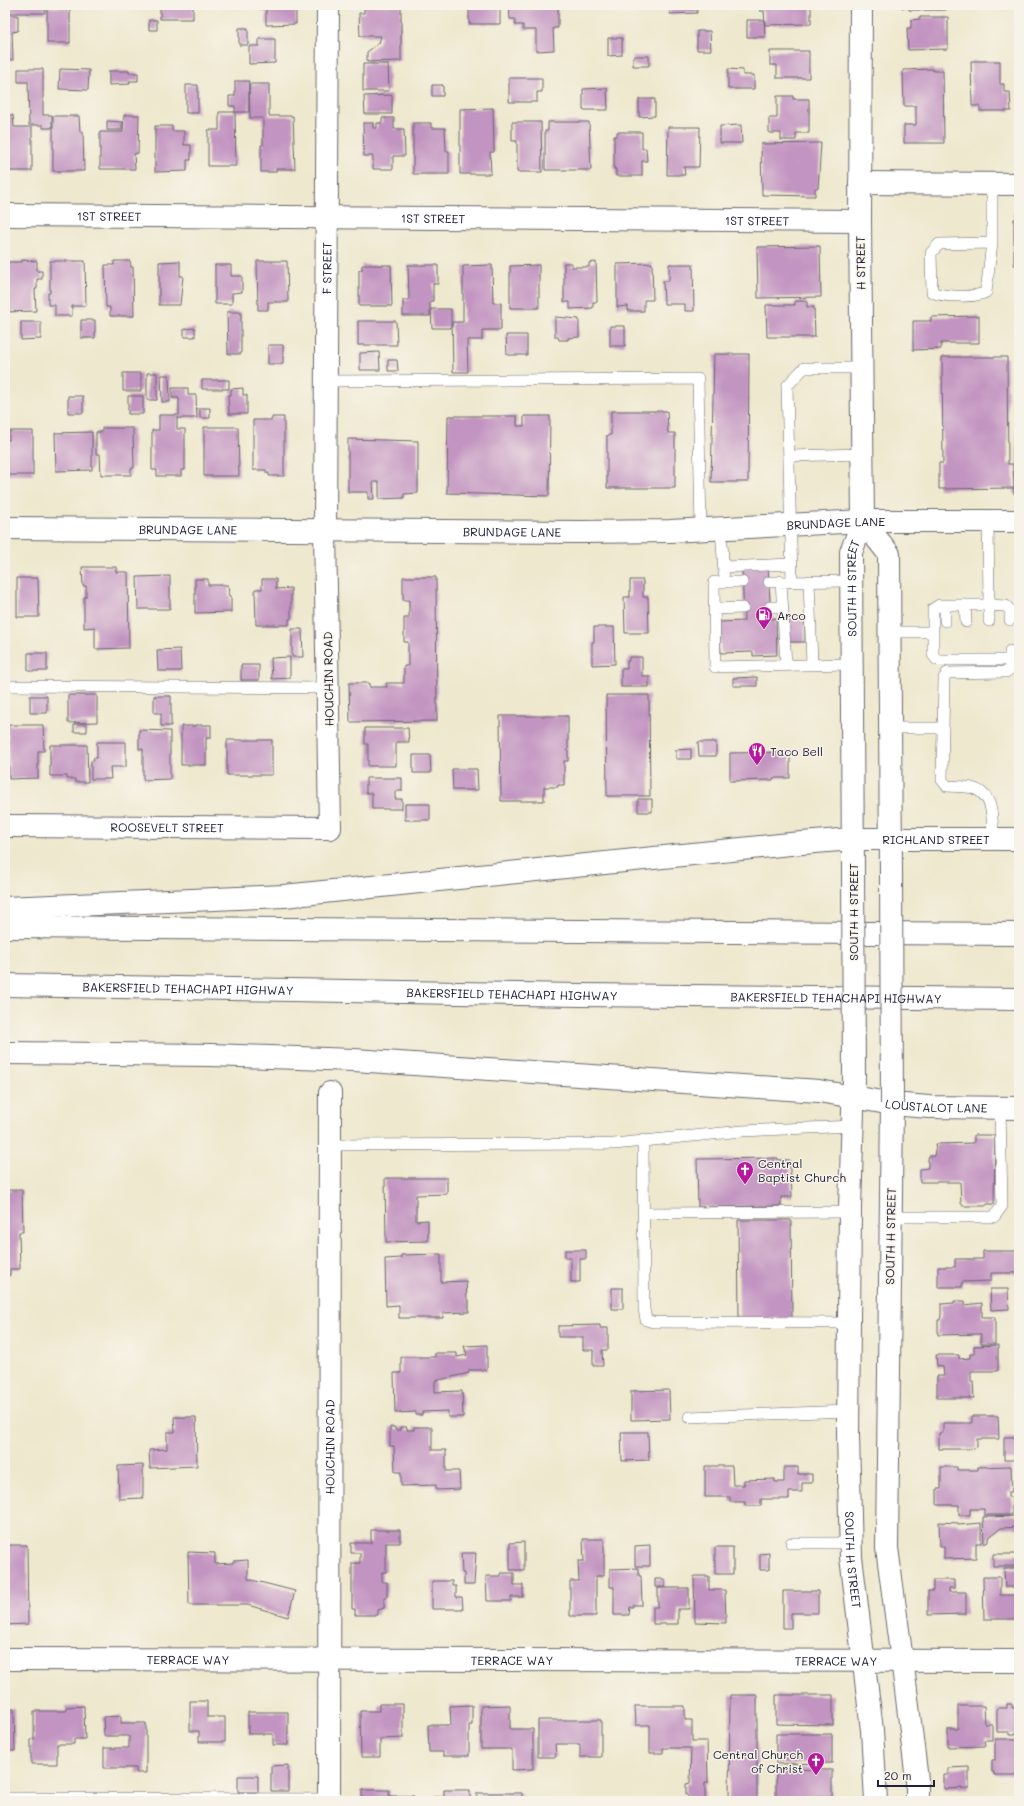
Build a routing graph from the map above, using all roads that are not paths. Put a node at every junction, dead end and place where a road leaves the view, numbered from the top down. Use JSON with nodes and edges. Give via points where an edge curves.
{"nodes":[{"id":1,"x":328,"y":5,"type":"edge"},
{"id":2,"x":861,"y":5,"type":"edge"},
{"id":3,"x":860,"y":183,"type":"junction"},
{"id":4,"x":992,"y":184,"type":"junction"},
{"id":5,"x":1019,"y":184,"type":"edge"},
{"id":6,"x":5,"y":215,"type":"edge"},
{"id":7,"x":327,"y":217,"type":"junction"},
{"id":8,"x":860,"y":221,"type":"junction"},
{"id":9,"x":992,"y":243,"type":"junction"},
{"id":10,"x":862,"y":368,"type":"junction"},
{"id":11,"x":326,"y":380,"type":"junction"},
{"id":12,"x":862,"y":454,"type":"junction"},
{"id":13,"x":789,"y":456,"type":"junction"},
{"id":14,"x":863,"y":521,"type":"junction"},
{"id":15,"x":988,"y":521,"type":"junction"},
{"id":16,"x":1019,"y":521,"type":"edge"},
{"id":17,"x":790,"y":526,"type":"junction"},
{"id":18,"x":5,"y":528,"type":"edge"},
{"id":19,"x":325,"y":530,"type":"junction"},
{"id":20,"x":711,"y":530,"type":"junction"},
{"id":21,"x":791,"y":564,"type":"junction"},
{"id":22,"x":724,"y":566,"type":"junction"},
{"id":23,"x":809,"y":581,"type":"junction"},
{"id":24,"x":851,"y":581,"type":"junction"},
{"id":25,"x":725,"y":582,"type":"junction"},
{"id":26,"x":742,"y":582,"type":"dead end"},
{"id":27,"x":769,"y":582,"type":"dead end"},
{"id":28,"x":786,"y":582,"type":"junction"},
{"id":29,"x":945,"y":605,"type":"junction"},
{"id":30,"x":965,"y":605,"type":"junction"},
{"id":31,"x":989,"y":605,"type":"junction"},
{"id":32,"x":770,"y":607,"type":"dead end"},
{"id":33,"x":783,"y":607,"type":"junction"},
{"id":34,"x":743,"y":608,"type":"dead end"},
{"id":35,"x":714,"y":609,"type":"junction"},
{"id":36,"x":1010,"y":620,"type":"dead end"},
{"id":37,"x":945,"y":621,"type":"dead end"},
{"id":38,"x":989,"y":621,"type":"dead end"},
{"id":39,"x":966,"y":622,"type":"dead end"},
{"id":40,"x":889,"y":632,"type":"junction"},
{"id":41,"x":933,"y":632,"type":"junction"},
{"id":42,"x":851,"y":664,"type":"junction"},
{"id":43,"x":786,"y":665,"type":"junction"},
{"id":44,"x":812,"y":665,"type":"junction"},
{"id":45,"x":5,"y":686,"type":"edge"},
{"id":46,"x":328,"y":688,"type":"junction"},
{"id":47,"x":890,"y":728,"type":"junction"},
{"id":48,"x":943,"y":728,"type":"junction"},
{"id":49,"x":5,"y":826,"type":"edge"},
{"id":50,"x":330,"y":828,"type":"joint"},
{"id":51,"x":852,"y":839,"type":"junction"},
{"id":52,"x":891,"y":839,"type":"junction"},
{"id":53,"x":993,"y":839,"type":"junction"},
{"id":54,"x":1019,"y":839,"type":"edge"},
{"id":55,"x":5,"y":908,"type":"edge"},
{"id":56,"x":5,"y":927,"type":"edge"},
{"id":57,"x":1019,"y":934,"type":"edge"},
{"id":58,"x":5,"y":985,"type":"edge"},
{"id":59,"x":1019,"y":999,"type":"edge"},
{"id":60,"x":5,"y":1052,"type":"edge"},
{"id":61,"x":330,"y":1093,"type":"dead end"},
{"id":62,"x":854,"y":1096,"type":"junction"},
{"id":63,"x":892,"y":1104,"type":"junction"},
{"id":64,"x":1010,"y":1108,"type":"edge"},
{"id":65,"x":853,"y":1126,"type":"junction"},
{"id":66,"x":643,"y":1140,"type":"junction"},
{"id":67,"x":330,"y":1145,"type":"junction"},
{"id":68,"x":850,"y":1212,"type":"junction"},
{"id":69,"x":644,"y":1213,"type":"junction"},
{"id":70,"x":890,"y":1217,"type":"junction"},
{"id":71,"x":849,"y":1323,"type":"junction"},
{"id":72,"x":848,"y":1411,"type":"junction"},
{"id":73,"x":689,"y":1417,"type":"dead end"},
{"id":74,"x":792,"y":1543,"type":"dead end"},
{"id":75,"x":851,"y":1543,"type":"junction"},
{"id":76,"x":5,"y":1659,"type":"edge"},
{"id":77,"x":329,"y":1660,"type":"junction"},
{"id":78,"x":863,"y":1661,"type":"junction"},
{"id":79,"x":902,"y":1661,"type":"junction"},
{"id":80,"x":1019,"y":1661,"type":"edge"},
{"id":81,"x":5,"y":1798,"type":"edge"},
{"id":82,"x":329,"y":1800,"type":"edge"},
{"id":83,"x":876,"y":1801,"type":"edge"},
{"id":84,"x":917,"y":1801,"type":"edge"}],
"edges":[{"from":1,"to":7,"type":"main road","name":"F STREET"},
{"from":2,"to":3,"type":"main road","name":"H STREET"},
{"from":3,"to":4,"type":"main road"},
{"from":3,"to":8,"type":"main road","name":"H STREET"},
{"from":4,"to":5,"type":"main road"},
{"from":4,"to":9,"type":"lane"},
{"from":6,"to":7,"type":"main road","name":"1ST STREET"},
{"from":7,"to":8,"type":"main road","name":"1ST STREET"},
{"from":7,"to":11,"type":"main road","name":"F STREET"},
{"from":8,"to":10,"type":"main road","name":"H STREET"},
{"from":9,"to":9,"type":"lane","via":[[986,292],[977,296],[939,295],[932,292],[931,253],[935,247],[939,244]]},
{"from":10,"to":12,"type":"main road","name":"H STREET"},
{"from":10,"to":13,"type":"lane","via":[[804,368],[787,386]]},
{"from":11,"to":19,"type":"main road","name":"F STREET"},
{"from":11,"to":20,"type":"lane","via":[[698,379]]},
{"from":12,"to":13,"type":"lane"},
{"from":12,"to":14,"type":"main road","name":"H STREET"},
{"from":13,"to":17,"type":"lane"},
{"from":14,"to":15,"type":"main road","name":"BRUNDAGE LANE"},
{"from":14,"to":17,"type":"main road","name":"BRUNDAGE LANE"},
{"from":14,"to":24,"type":"main road","name":"SOUTH H STREET","via":[[851,552]]},
{"from":14,"to":40,"type":"main road","name":"SOUTH H STREET","via":[[889,554]]},
{"from":15,"to":16,"type":"main road","name":"BRUNDAGE LANE"},
{"from":15,"to":31,"type":"lane"},
{"from":17,"to":20,"type":"main road","name":"BRUNDAGE LANE"},
{"from":17,"to":21,"type":"lane"},
{"from":18,"to":19,"type":"main road","name":"BRUNDAGE LANE"},
{"from":19,"to":20,"type":"main road","name":"BRUNDAGE LANE"},
{"from":19,"to":46,"type":"main road","name":"HOUCHIN ROAD"},
{"from":20,"to":22,"type":"lane"},
{"from":21,"to":22,"type":"lane"},
{"from":21,"to":28,"type":"lane"},
{"from":22,"to":25,"type":"lane"},
{"from":23,"to":24,"type":"lane"},
{"from":23,"to":28,"type":"lane"},
{"from":23,"to":44,"type":"lane"},
{"from":24,"to":42,"type":"main road","name":"SOUTH H STREET"},
{"from":25,"to":26,"type":"lane"},
{"from":25,"to":35,"type":"lane","via":[[714,582]]},
{"from":27,"to":28,"type":"lane"},
{"from":28,"to":33,"type":"lane"},
{"from":29,"to":30,"type":"lane"},
{"from":29,"to":37,"type":"lane"},
{"from":29,"to":41,"type":"lane","via":[[933,609]]},
{"from":30,"to":31,"type":"lane"},
{"from":30,"to":39,"type":"lane"},
{"from":31,"to":36,"type":"lane","via":[[1006,606],[1010,610]]},
{"from":31,"to":38,"type":"lane"},
{"from":32,"to":33,"type":"lane"},
{"from":33,"to":43,"type":"lane"},
{"from":34,"to":35,"type":"lane"},
{"from":35,"to":43,"type":"lane","via":[[715,667]]},
{"from":40,"to":41,"type":"lane"},
{"from":40,"to":47,"type":"main road","name":"SOUTH H STREET"},
{"from":41,"to":48,"type":"lane","via":[[933,655],[938,660],[945,655],[1010,655],[1010,669],[1006,672],[947,673],[944,678]]},
{"from":42,"to":44,"type":"lane"},
{"from":42,"to":51,"type":"main road","name":"SOUTH H STREET"},
{"from":43,"to":44,"type":"lane"},
{"from":45,"to":46,"type":"lane"},
{"from":46,"to":50,"type":"main road","name":"HOUCHIN ROAD"},
{"from":47,"to":48,"type":"lane"},
{"from":47,"to":52,"type":"main road","name":"SOUTH H STREET"},
{"from":48,"to":53,"type":"lane","via":[[942,780],[947,786],[971,788],[982,792],[991,808]]},
{"from":49,"to":50,"type":"main road","name":"ROOSEVELT STREET"},
{"from":51,"to":52,"type":"main road","name":"RICHLAND STREET"},
{"from":51,"to":55,"type":"main road","name":"RICHLAND STREET","via":[[284,896]]},
{"from":51,"to":62,"type":"main road","name":"SOUTH H STREET","bridge":true},
{"from":52,"to":53,"type":"main road","name":"RICHLAND STREET"},
{"from":52,"to":63,"type":"main road","name":"SOUTH H STREET","bridge":true},
{"from":53,"to":54,"type":"main road","name":"RICHLAND STREET"},
{"from":56,"to":57,"type":"main road"},
{"from":58,"to":59,"type":"main road","name":"BAKERSFIELD TEHACHAPI HIGHWAY","via":[[563,995]]},
{"from":60,"to":62,"type":"main road","name":"LOUSTALOT LANE","via":[[354,1060],[819,1091]]},
{"from":61,"to":67,"type":"main road","name":"HOUCHIN ROAD"},
{"from":62,"to":63,"type":"main road","name":"LOUSTALOT LANE"},
{"from":62,"to":65,"type":"main road","name":"SOUTH H STREET"},
{"from":63,"to":64,"type":"main road","name":"LOUSTALOT LANE"},
{"from":63,"to":70,"type":"main road","name":"SOUTH H STREET"},
{"from":64,"to":70,"type":"lane","via":[[1002,1206],[994,1217]]},
{"from":65,"to":66,"type":"lane","via":[[742,1131]]},
{"from":65,"to":68,"type":"main road","name":"SOUTH H STREET"},
{"from":66,"to":67,"type":"lane","via":[[614,1144]]},
{"from":66,"to":69,"type":"lane"},
{"from":67,"to":77,"type":"main road","name":"HOUCHIN ROAD"},
{"from":68,"to":69,"type":"lane"},
{"from":68,"to":71,"type":"main road","name":"SOUTH H STREET"},
{"from":69,"to":71,"type":"lane","via":[[646,1320]]},
{"from":70,"to":79,"type":"main road","name":"SOUTH H STREET","via":[[887,1548]]},
{"from":71,"to":72,"type":"main road","name":"SOUTH H STREET"},
{"from":72,"to":73,"type":"lane"},
{"from":72,"to":75,"type":"main road","name":"SOUTH H STREET"},
{"from":74,"to":75,"type":"lane"},
{"from":75,"to":78,"type":"main road","name":"SOUTH H STREET"},
{"from":76,"to":77,"type":"main road","name":"TERRACE WAY"},
{"from":77,"to":78,"type":"main road","name":"TERRACE WAY"},
{"from":77,"to":82,"type":"main road","name":"HOUCHIN ROAD"},
{"from":78,"to":79,"type":"main road","name":"TERRACE WAY"},
{"from":78,"to":83,"type":"main road","name":"SOUTH H STREET","via":[[872,1730]]},
{"from":79,"to":80,"type":"main road","name":"TERRACE WAY"},
{"from":79,"to":84,"type":"main road","name":"SOUTH H STREET","via":[[917,1780]]},
{"from":81,"to":82,"type":"lane"}]}
